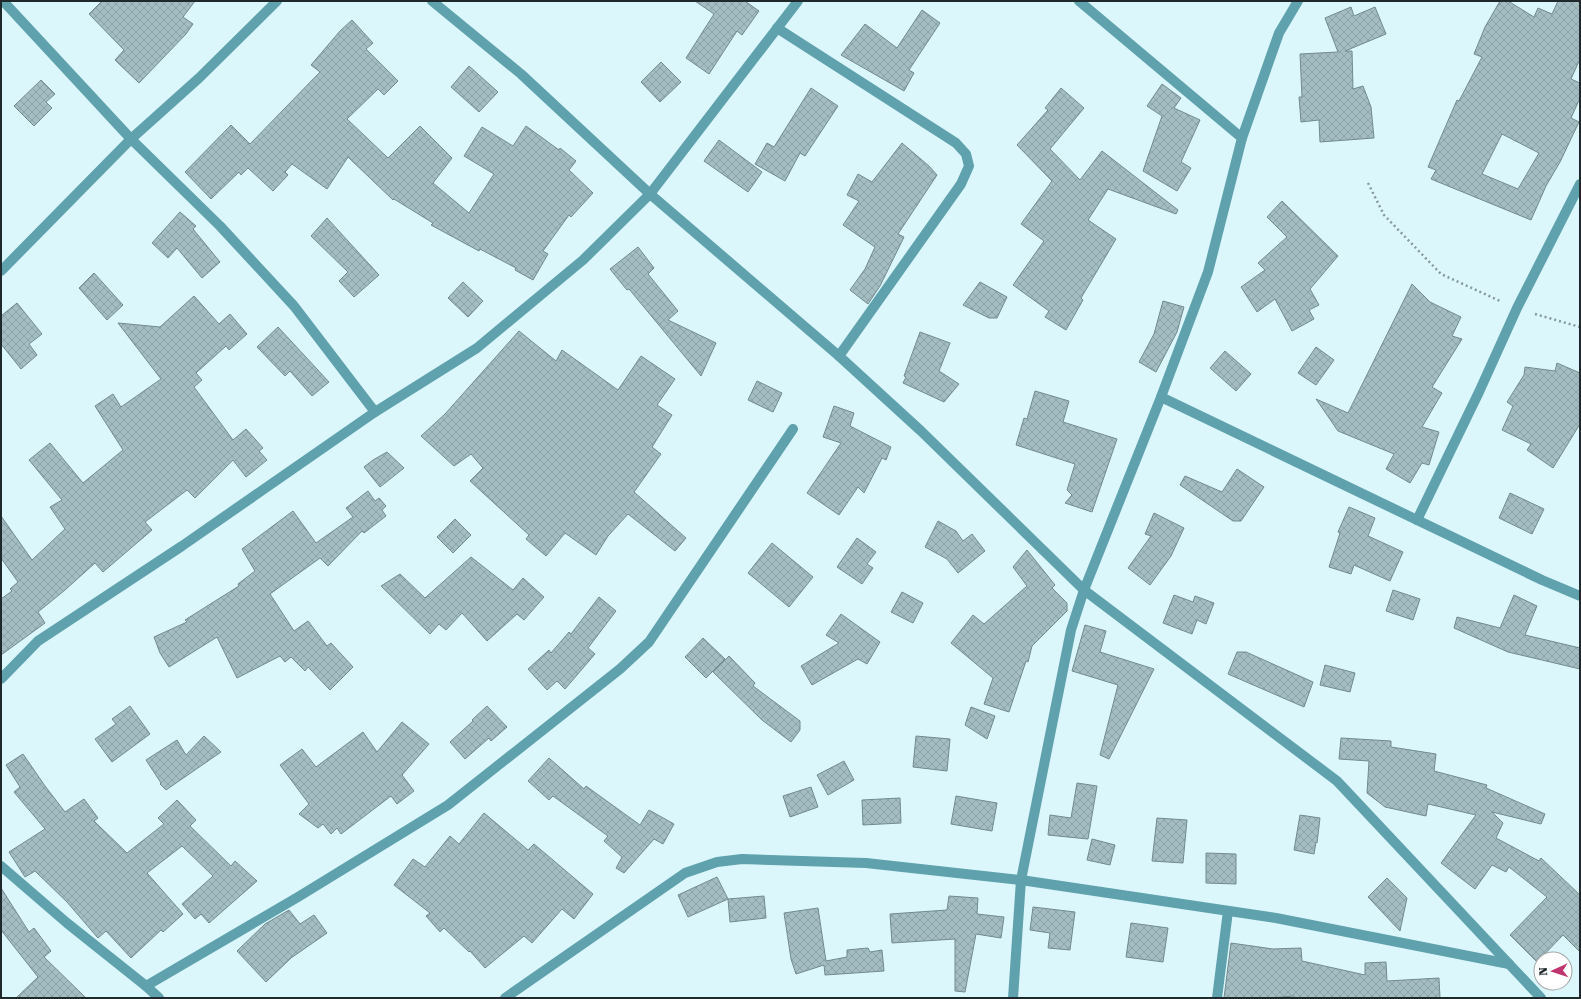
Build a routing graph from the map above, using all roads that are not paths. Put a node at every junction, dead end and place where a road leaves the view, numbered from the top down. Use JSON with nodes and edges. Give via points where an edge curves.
{"nodes":[{"id":1,"x":3,"y":1,"type":"edge"},
{"id":2,"x":277,"y":1,"type":"edge"},
{"id":3,"x":432,"y":1,"type":"edge"},
{"id":4,"x":798,"y":1,"type":"edge"},
{"id":5,"x":1079,"y":1,"type":"edge"},
{"id":6,"x":1298,"y":1,"type":"edge"},
{"id":7,"x":777,"y":28,"type":"junction"},
{"id":8,"x":1242,"y":138,"type":"junction"},
{"id":9,"x":131,"y":139,"type":"junction"},
{"id":10,"x":1580,"y":184,"type":"edge"},
{"id":11,"x":650,"y":194,"type":"junction"},
{"id":12,"x":1,"y":271,"type":"edge"},
{"id":13,"x":839,"y":356,"type":"junction"},
{"id":14,"x":1161,"y":397,"type":"junction"},
{"id":15,"x":375,"y":412,"type":"junction"},
{"id":16,"x":793,"y":429,"type":"dead end"},
{"id":17,"x":1417,"y":520,"type":"junction"},
{"id":18,"x":1084,"y":590,"type":"junction"},
{"id":19,"x":1580,"y":596,"type":"edge"},
{"id":20,"x":1,"y":679,"type":"edge"},
{"id":21,"x":1,"y":866,"type":"edge"},
{"id":22,"x":1021,"y":880,"type":"junction"},
{"id":23,"x":1228,"y":911,"type":"junction"},
{"id":24,"x":1509,"y":964,"type":"junction"},
{"id":25,"x":146,"y":986,"type":"junction"},
{"id":26,"x":159,"y":998,"type":"edge"},
{"id":27,"x":505,"y":998,"type":"edge"},
{"id":28,"x":1013,"y":998,"type":"edge"},
{"id":29,"x":1217,"y":998,"type":"edge"},
{"id":30,"x":1541,"y":998,"type":"edge"}],
"edges":[{"from":1,"to":9,"type":"street"},
{"from":2,"to":9,"type":"street","via":[[200,78]]},
{"from":3,"to":11,"type":"street","via":[[521,74]]},
{"from":4,"to":7,"type":"street"},
{"from":5,"to":8,"type":"street"},
{"from":6,"to":8,"type":"street","via":[[1279,33]]},
{"from":7,"to":11,"type":"street"},
{"from":7,"to":13,"type":"street","via":[[956,143],[966,154],[969,166],[961,184]]},
{"from":8,"to":14,"type":"street","via":[[1208,272]]},
{"from":9,"to":12,"type":"street"},
{"from":9,"to":15,"type":"street","via":[[220,226],[294,306]]},
{"from":10,"to":17,"type":"street","via":[[1517,308]]},
{"from":11,"to":13,"type":"street"},
{"from":11,"to":15,"type":"street","via":[[583,260],[477,348]]},
{"from":13,"to":18,"type":"street","via":[[921,430]]},
{"from":14,"to":17,"type":"street"},
{"from":14,"to":18,"type":"street"},
{"from":15,"to":20,"type":"street","via":[[182,546],[38,641]]},
{"from":16,"to":25,"type":"street","via":[[649,642],[620,669],[448,805]]},
{"from":17,"to":19,"type":"street"},
{"from":18,"to":22,"type":"street","via":[[1071,630]]},
{"from":18,"to":24,"type":"street","via":[[1337,781]]},
{"from":21,"to":25,"type":"street"},
{"from":22,"to":23,"type":"street"},
{"from":22,"to":27,"type":"street","via":[[866,862],[742,859],[717,862],[685,873]]},
{"from":22,"to":28,"type":"street"},
{"from":23,"to":24,"type":"street","via":[[1276,918]]},
{"from":23,"to":29,"type":"street"},
{"from":24,"to":30,"type":"street"},
{"from":25,"to":26,"type":"street"}]}
